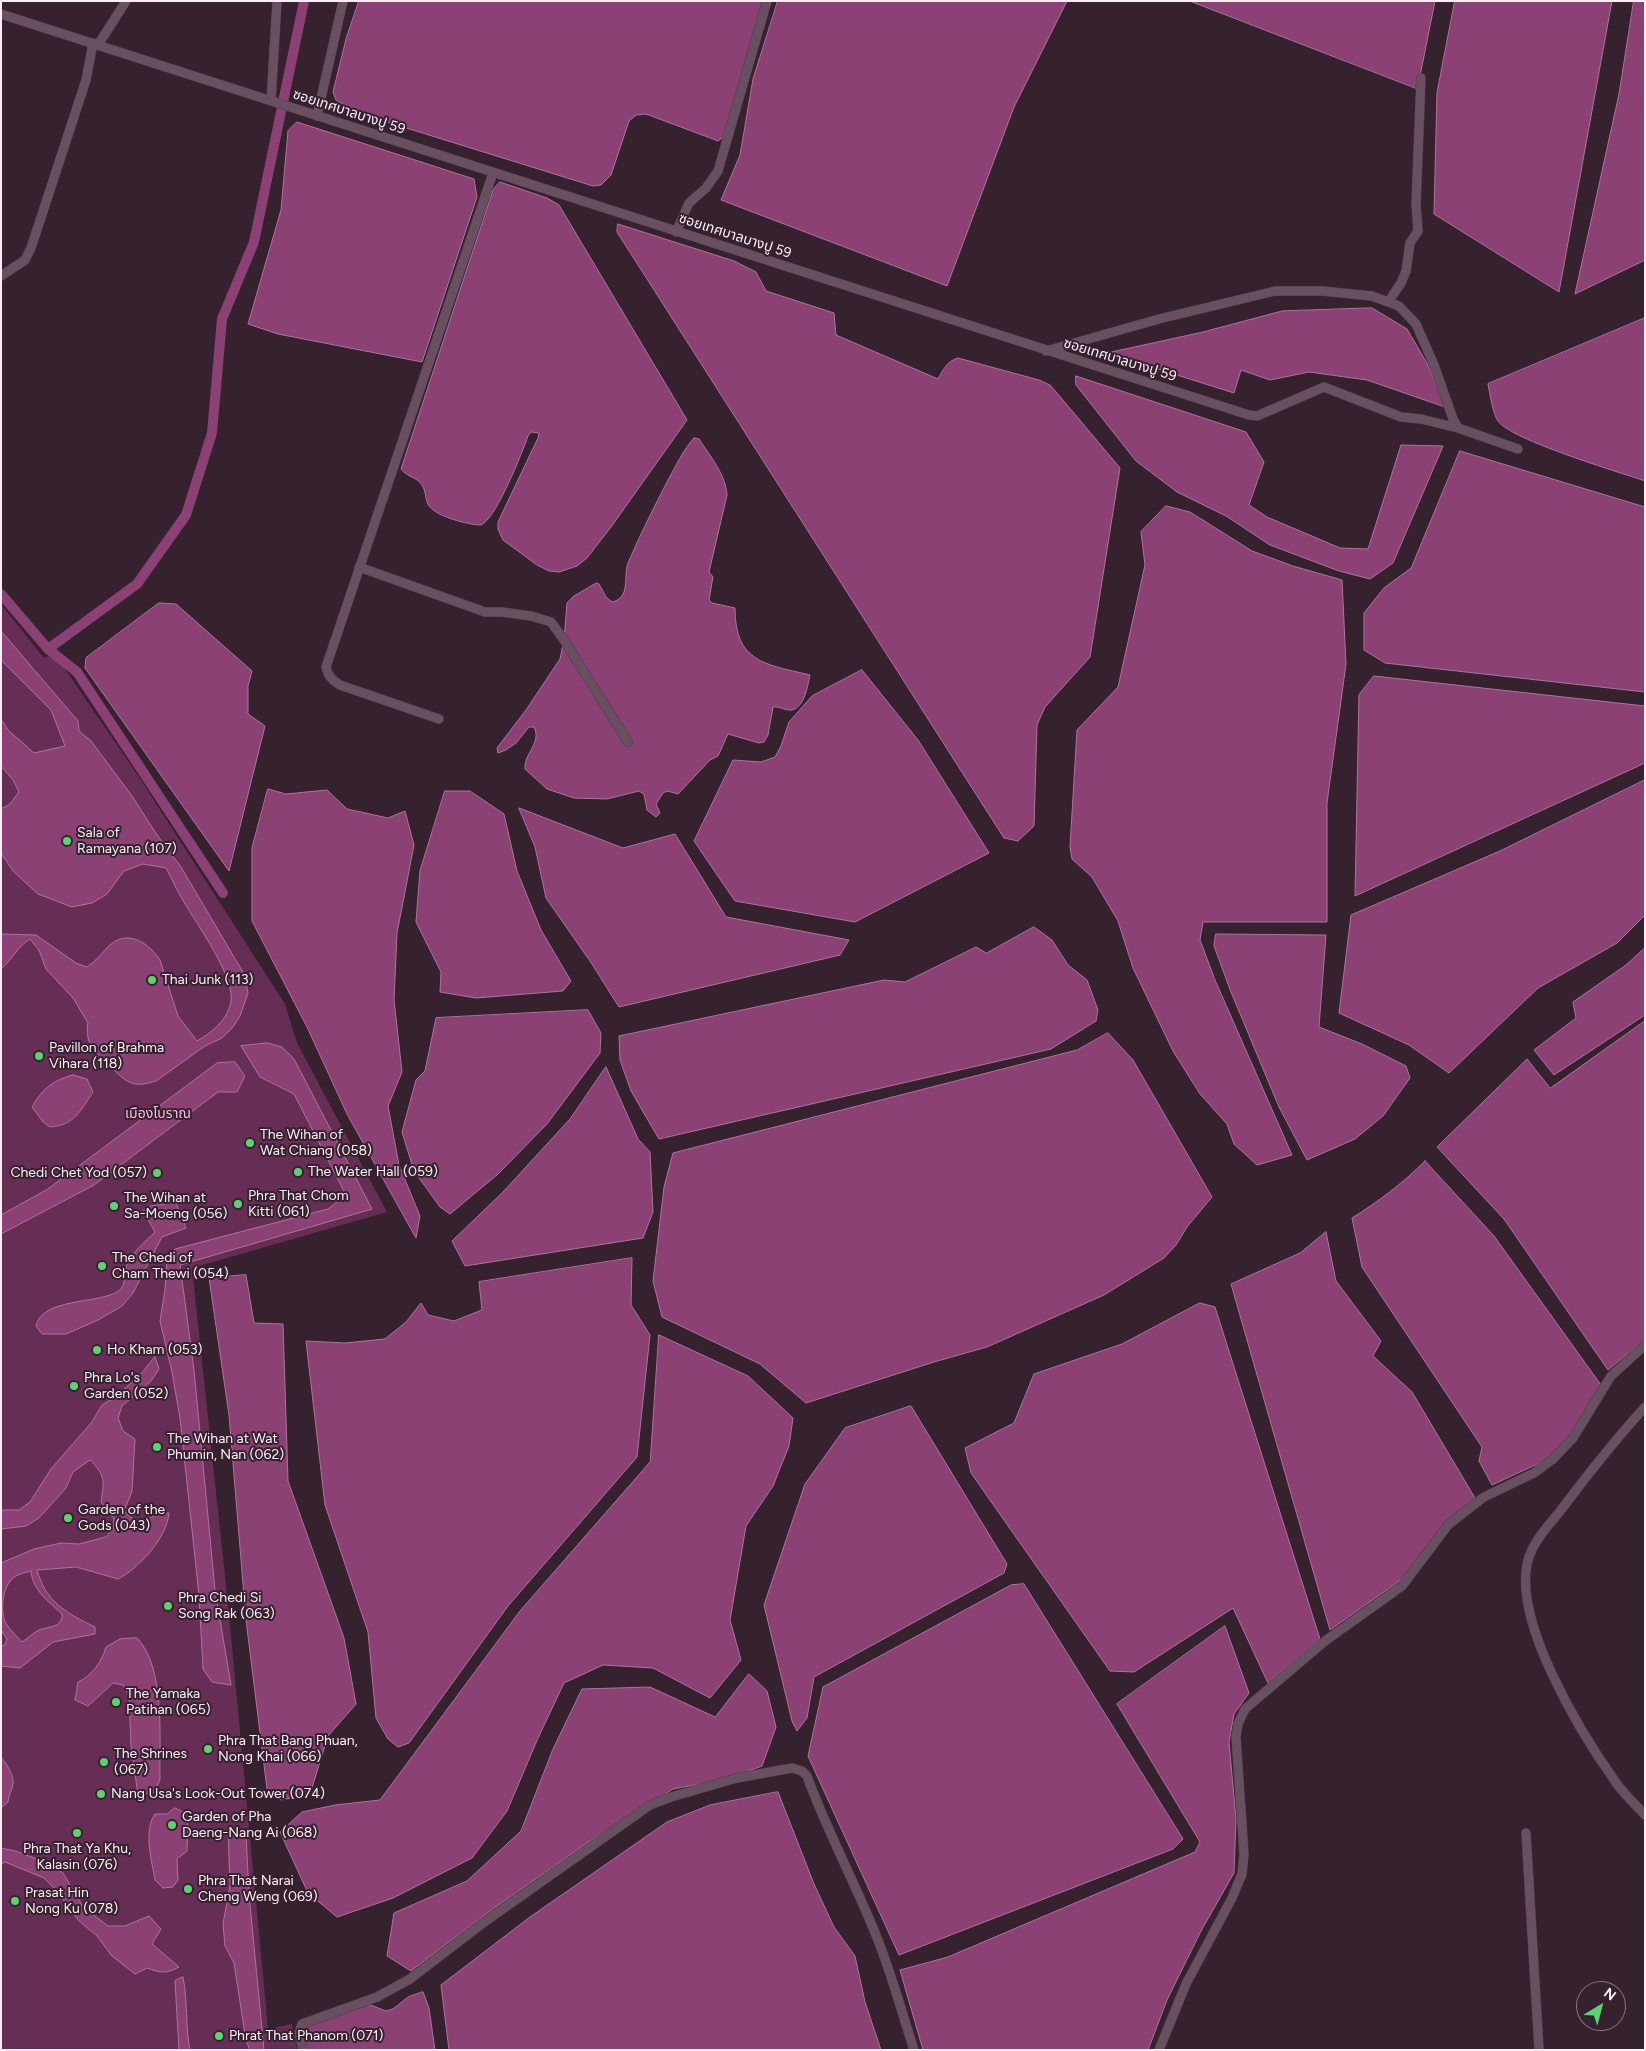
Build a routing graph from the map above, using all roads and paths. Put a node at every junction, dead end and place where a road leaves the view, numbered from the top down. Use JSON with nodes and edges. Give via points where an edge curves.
{"nodes":[{"id":1,"x":126,"y":1,"type":"edge"},
{"id":2,"x":277,"y":1,"type":"edge"},
{"id":3,"x":343,"y":1,"type":"edge"},
{"id":4,"x":767,"y":1,"type":"edge"},
{"id":5,"x":1,"y":14,"type":"edge"},
{"id":6,"x":96,"y":44,"type":"junction"},
{"id":7,"x":1421,"y":78,"type":"dead end"},
{"id":8,"x":274,"y":102,"type":"junction"},
{"id":9,"x":317,"y":116,"type":"junction"},
{"id":10,"x":492,"y":173,"type":"junction"},
{"id":11,"x":676,"y":232,"type":"junction"},
{"id":12,"x":1,"y":276,"type":"edge"},
{"id":13,"x":1389,"y":302,"type":"junction"},
{"id":14,"x":1046,"y":351,"type":"junction"},
{"id":15,"x":1458,"y":428,"type":"junction"},
{"id":16,"x":1518,"y":449,"type":"dead end"},
{"id":17,"x":360,"y":567,"type":"junction"},
{"id":18,"x":439,"y":718,"type":"dead end"},
{"id":19,"x":628,"y":742,"type":"dead end"},
{"id":20,"x":1645,"y":1345,"type":"edge"},
{"id":21,"x":1645,"y":1407,"type":"edge"},
{"id":22,"x":1645,"y":1815,"type":"edge"},
{"id":23,"x":1526,"y":1833,"type":"dead end"},
{"id":24,"x":303,"y":2050,"type":"edge"},
{"id":25,"x":914,"y":2050,"type":"edge"},
{"id":26,"x":1159,"y":2050,"type":"edge"},
{"id":27,"x":1539,"y":2050,"type":"edge"}],
"edges":[{"from":1,"to":6,"type":"street"},
{"from":2,"to":8,"type":"street"},
{"from":3,"to":9,"type":"street"},
{"from":4,"to":11,"type":"street","via":[[718,171],[706,188],[689,203]]},
{"from":5,"to":6,"type":"street","name":"ซอยเทศบาลบางปู 59"},
{"from":6,"to":8,"type":"street","name":"ซอยเทศบาลบางปู 59"},
{"from":6,"to":12,"type":"street","via":[[31,248],[25,260]]},
{"from":7,"to":13,"type":"street","via":[[1416,205],[1418,231],[1410,243],[1406,271]]},
{"from":8,"to":9,"type":"street","name":"ซอยเทศบาลบางปู 59"},
{"from":9,"to":10,"type":"street","name":"ซอยเทศบาลบางปู 59"},
{"from":10,"to":11,"type":"street","name":"ซอยเทศบาลบางปู 59"},
{"from":10,"to":17,"type":"street"},
{"from":11,"to":14,"type":"street","name":"ซอยเทศบาลบางปู 59"},
{"from":13,"to":14,"type":"street","via":[[1353,293],[1275,291]]},
{"from":13,"to":15,"type":"street","via":[[1407,312],[1416,324]]},
{"from":14,"to":15,"type":"street","name":"ซอยเทศบาลบางปู 59","via":[[1249,415],[1257,416],[1324,387],[1401,417],[1420,418]]},
{"from":15,"to":16,"type":"street","name":"ซอยเทศบาลบางปู 59"},
{"from":17,"to":18,"type":"street","via":[[328,659],[328,674],[340,685]]},
{"from":17,"to":19,"type":"street","via":[[485,612],[531,616],[551,622]]},
{"from":20,"to":26,"type":"street","via":[[1611,1376],[1573,1438],[1553,1459],[1534,1473],[1484,1497],[1448,1525],[1402,1586],[1325,1641],[1245,1709],[1236,1737],[1244,1854],[1242,1874],[1186,1984]]},
{"from":21,"to":22,"type":"street","via":[[1604,1453],[1541,1536],[1529,1556],[1525,1582],[1530,1617],[1544,1658],[1618,1784]]},
{"from":23,"to":27,"type":"street"},
{"from":24,"to":25,"type":"street","via":[[302,2024],[377,1997],[410,1979],[490,1918],[650,1806],[671,1796],[738,1778],[792,1768],[807,1776],[872,1924]]}]}
